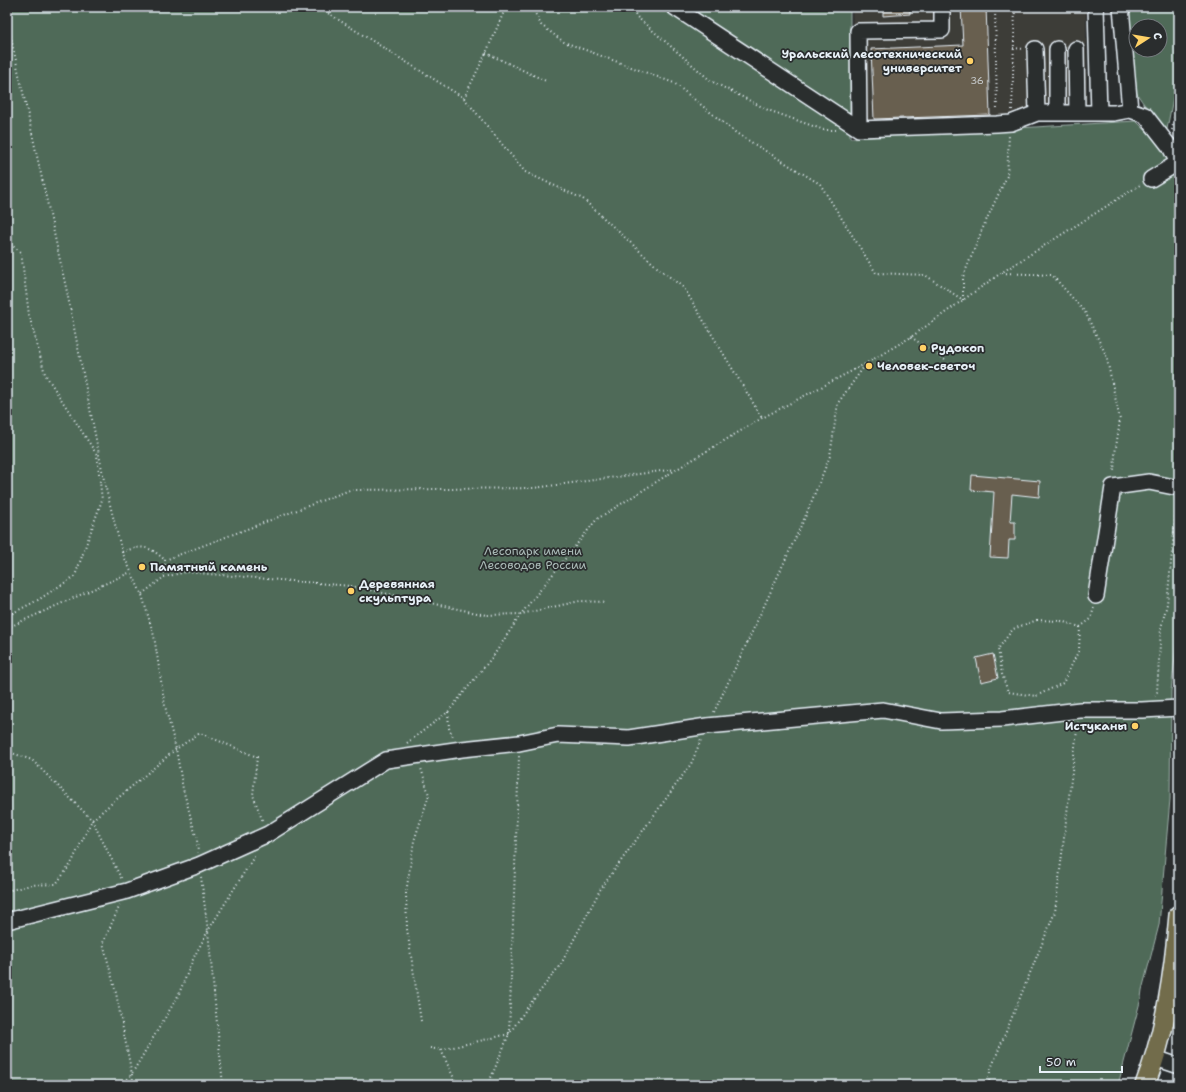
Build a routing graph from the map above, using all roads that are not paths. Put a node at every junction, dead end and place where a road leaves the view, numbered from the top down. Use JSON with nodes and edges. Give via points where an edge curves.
{"nodes":[{"id":1,"x":674,"y":7,"type":"edge"},
{"id":2,"x":942,"y":7,"type":"edge"},
{"id":3,"x":1096,"y":7,"type":"edge"},
{"id":4,"x":1121,"y":7,"type":"edge"},
{"id":5,"x":1036,"y":49,"type":"dead end"},
{"id":6,"x":1056,"y":49,"type":"dead end"},
{"id":7,"x":1076,"y":49,"type":"dead end"},
{"id":8,"x":1130,"y":110,"type":"junction"},
{"id":9,"x":1037,"y":113,"type":"junction"},
{"id":10,"x":1057,"y":113,"type":"junction"},
{"id":11,"x":1077,"y":113,"type":"junction"},
{"id":12,"x":1099,"y":113,"type":"junction"},
{"id":13,"x":859,"y":129,"type":"junction"},
{"id":14,"x":1178,"y":163,"type":"edge"},
{"id":15,"x":1151,"y":179,"type":"road end"},
{"id":16,"x":1179,"y":488,"type":"edge"},
{"id":17,"x":1096,"y":596,"type":"road end"},
{"id":18,"x":1179,"y":708,"type":"edge"},
{"id":19,"x":1179,"y":915,"type":"edge"},
{"id":20,"x":7,"y":921,"type":"edge"},
{"id":21,"x":1155,"y":1058,"type":"junction"},
{"id":22,"x":1179,"y":1066,"type":"edge"},
{"id":23,"x":1145,"y":1085,"type":"edge"}],
"edges":[{"from":1,"to":13,"type":"street"},
{"from":2,"to":13,"type":"street","via":[[942,30],[858,31]]},
{"from":3,"to":12,"type":"street"},
{"from":4,"to":8,"type":"street"},
{"from":5,"to":9,"type":"street"},
{"from":6,"to":10,"type":"street"},
{"from":7,"to":11,"type":"street"},
{"from":8,"to":12,"type":"street"},
{"from":8,"to":14,"type":"street","via":[[1145,115],[1170,147]]},
{"from":9,"to":10,"type":"street"},
{"from":9,"to":13,"type":"street","via":[[1004,124]]},
{"from":10,"to":11,"type":"street"},
{"from":11,"to":12,"type":"street"},
{"from":14,"to":15,"type":"street"},
{"from":16,"to":17,"type":"street","via":[[1149,482],[1113,487]]},
{"from":18,"to":20,"type":"street","via":[[1080,710],[1002,719],[941,721],[883,710],[707,726],[629,738],[558,735],[519,743],[386,760],[268,834],[199,865],[127,891]]},
{"from":19,"to":21,"type":"main road","via":[[1169,996]]},
{"from":21,"to":22,"type":"street"},
{"from":21,"to":23,"type":"main road"}]}
